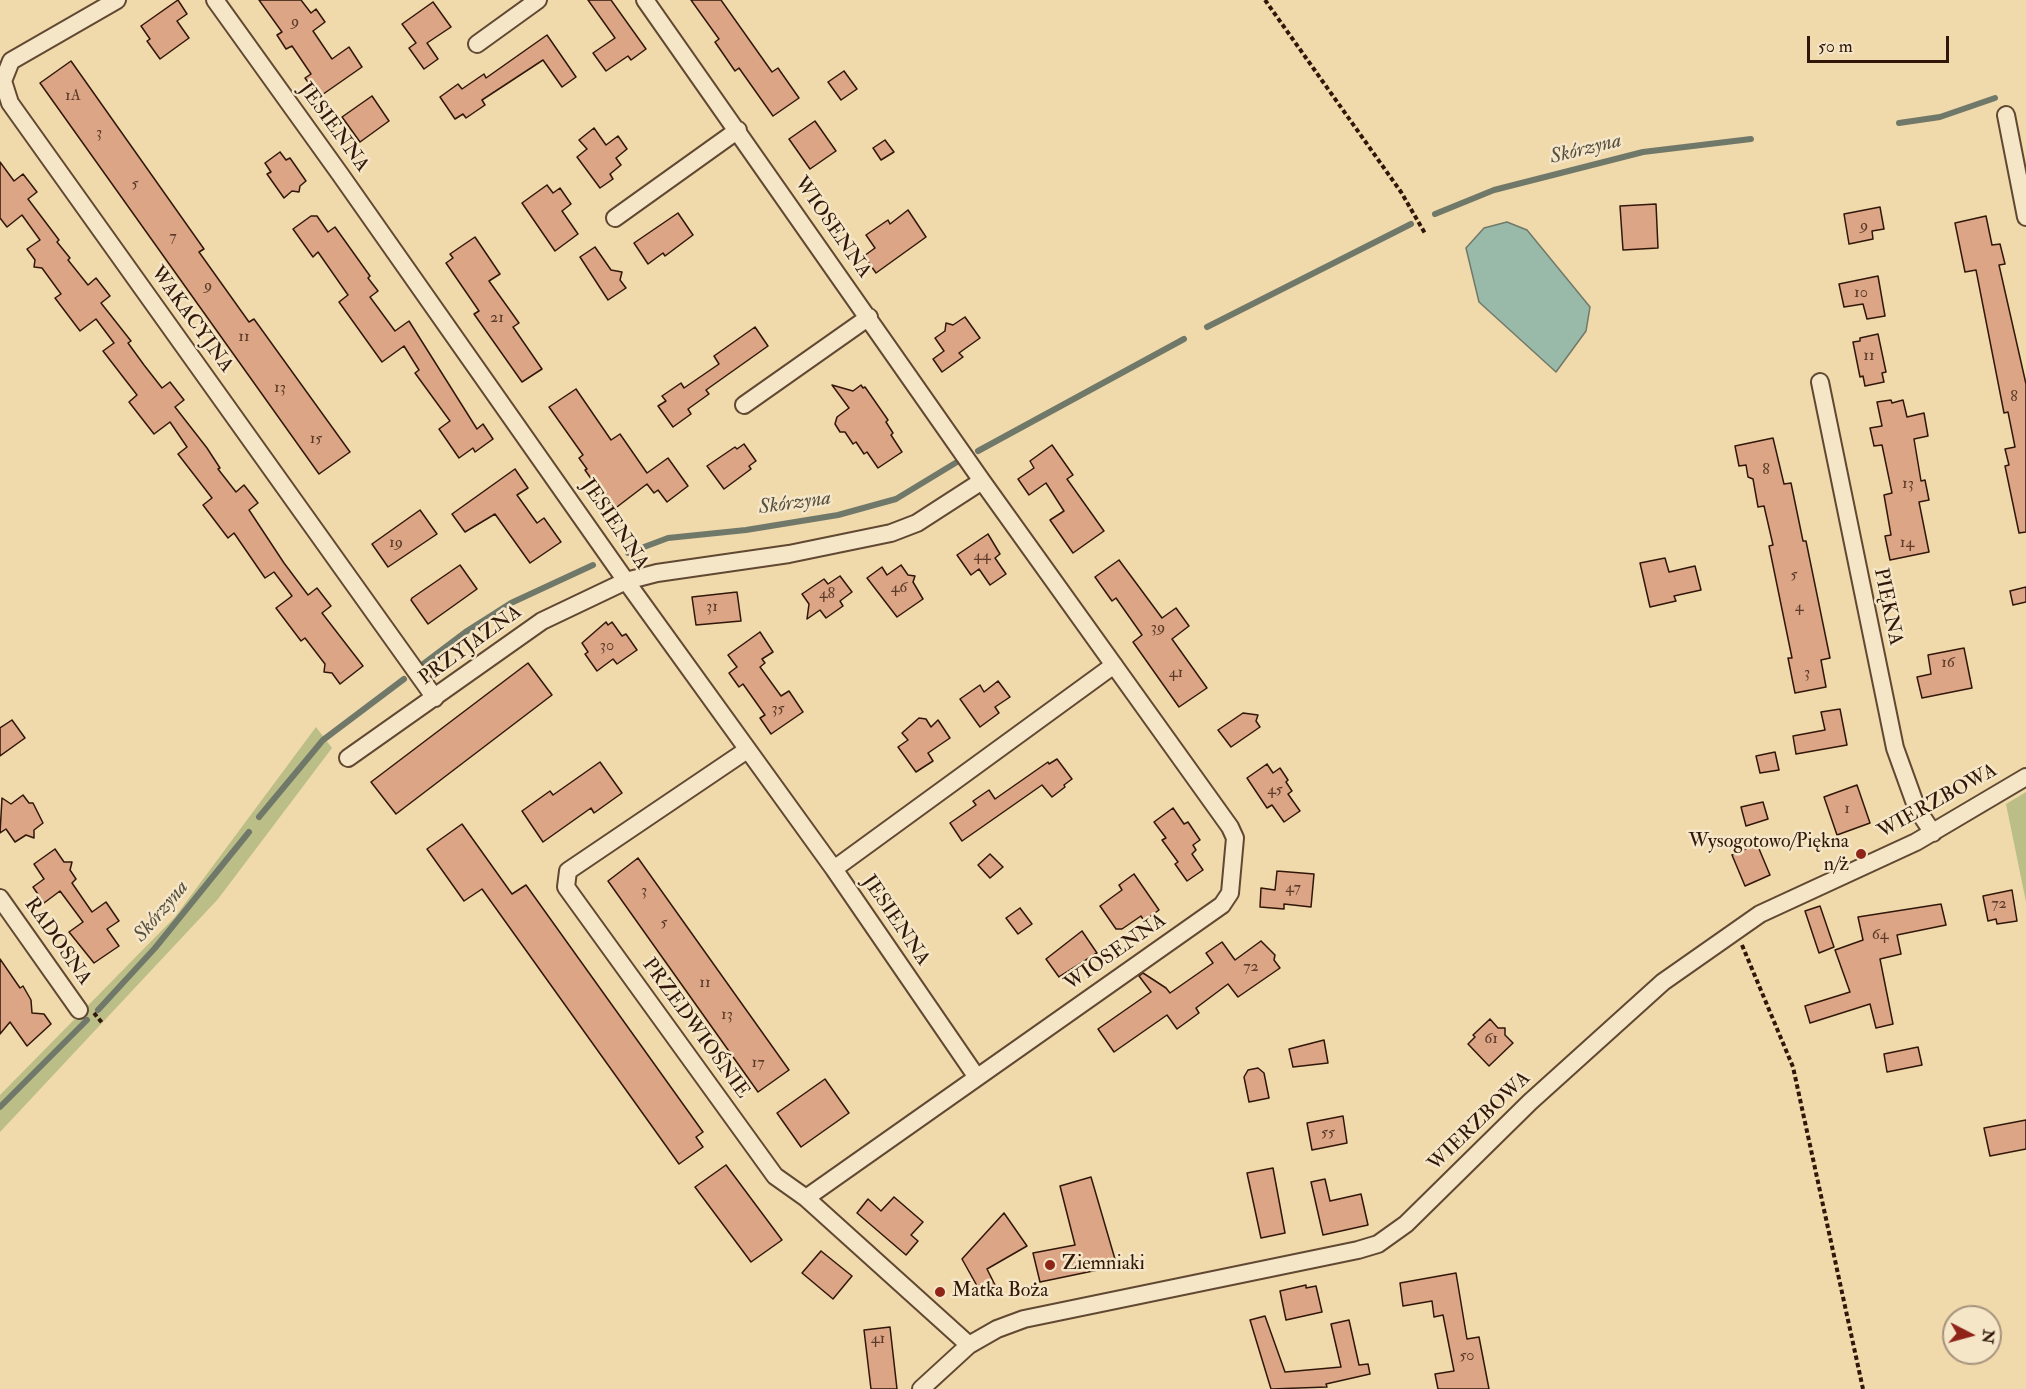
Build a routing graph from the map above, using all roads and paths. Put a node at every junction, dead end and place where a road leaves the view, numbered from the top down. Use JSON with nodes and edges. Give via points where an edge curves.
{"nodes":[{"id":1,"x":117,"y":0,"type":"edge"},
{"id":2,"x":214,"y":0,"type":"edge"},
{"id":3,"x":538,"y":0,"type":"edge"},
{"id":4,"x":645,"y":0,"type":"edge"},
{"id":5,"x":1265,"y":0,"type":"edge"},
{"id":6,"x":477,"y":44,"type":"dead end"},
{"id":7,"x":2006,"y":115,"type":"dead end"},
{"id":8,"x":738,"y":130,"type":"junction"},
{"id":9,"x":2026,"y":217,"type":"edge"},
{"id":10,"x":615,"y":218,"type":"dead end"},
{"id":11,"x":1426,"y":235,"type":"dead end"},
{"id":12,"x":869,"y":317,"type":"junction"},
{"id":13,"x":1820,"y":382,"type":"dead end"},
{"id":14,"x":744,"y":405,"type":"dead end"},
{"id":15,"x":982,"y":481,"type":"junction"},
{"id":16,"x":626,"y":581,"type":"junction"},
{"id":17,"x":1114,"y":665,"type":"junction"},
{"id":18,"x":435,"y":698,"type":"junction"},
{"id":19,"x":747,"y":750,"type":"junction"},
{"id":20,"x":348,"y":758,"type":"dead end"},
{"id":21,"x":2026,"y":777,"type":"edge"},
{"id":22,"x":1933,"y":833,"type":"junction"},
{"id":23,"x":834,"y":869,"type":"junction"},
{"id":24,"x":0,"y":898,"type":"edge"},
{"id":25,"x":1741,"y":943,"type":"dead end"},
{"id":26,"x":79,"y":1010,"type":"dead end"},
{"id":27,"x":976,"y":1076,"type":"junction"},
{"id":28,"x":806,"y":1198,"type":"junction"},
{"id":29,"x":969,"y":1345,"type":"junction"},
{"id":30,"x":921,"y":1389,"type":"edge"},
{"id":31,"x":1863,"y":1389,"type":"edge"}],
"edges":[{"from":1,"to":18,"type":"street","name":"WAKACYJNA","via":[[11,61],[3,81],[10,104]]},
{"from":2,"to":16,"type":"street","name":"JESIENNA"},
{"from":3,"to":6,"type":"street"},
{"from":4,"to":8,"type":"street","name":"WIOSENNA"},
{"from":5,"to":11,"type":"path","via":[[1401,192]]},
{"from":7,"to":9,"type":"street"},
{"from":8,"to":10,"type":"street"},
{"from":8,"to":12,"type":"street","name":"WIOSENNA"},
{"from":12,"to":14,"type":"street"},
{"from":12,"to":15,"type":"street","name":"WIOSENNA"},
{"from":13,"to":22,"type":"street","name":"PIĘKNA","via":[[1895,748],[1914,801]]},
{"from":15,"to":16,"type":"street","via":[[917,523],[891,533]]},
{"from":15,"to":17,"type":"street","name":"WIOSENNA"},
{"from":16,"to":18,"type":"street","name":"PRZYJAZNA","via":[[542,621]]},
{"from":16,"to":19,"type":"street","name":"JESIENNA"},
{"from":17,"to":23,"type":"street"},
{"from":17,"to":27,"type":"street","name":"WIOSENNA","via":[[1230,827],[1235,838],[1230,893],[1222,904]]},
{"from":18,"to":20,"type":"street","name":"PRZYJAZNA"},
{"from":19,"to":23,"type":"street","name":"JESIENNA"},
{"from":19,"to":28,"type":"street","name":"PRZEDWIOŚNIE","via":[[568,871],[566,887],[775,1176]]},
{"from":21,"to":22,"type":"street","name":"WIERZBOWA"},
{"from":22,"to":29,"type":"street","name":"WIERZBOWA","via":[[1760,914],[1663,982],[1530,1102],[1406,1224],[1378,1244],[1045,1313],[997,1329]]},
{"from":23,"to":27,"type":"street","name":"JESIENNA"},
{"from":24,"to":26,"type":"street","name":"RADOSNA"},
{"from":25,"to":31,"type":"path","via":[[1793,1067]]},
{"from":27,"to":28,"type":"street","name":"WIOSENNA"},
{"from":28,"to":29,"type":"street","name":"PRZEDWIOŚNIE"},
{"from":29,"to":30,"type":"street","name":"WIERZBOWA"}]}
